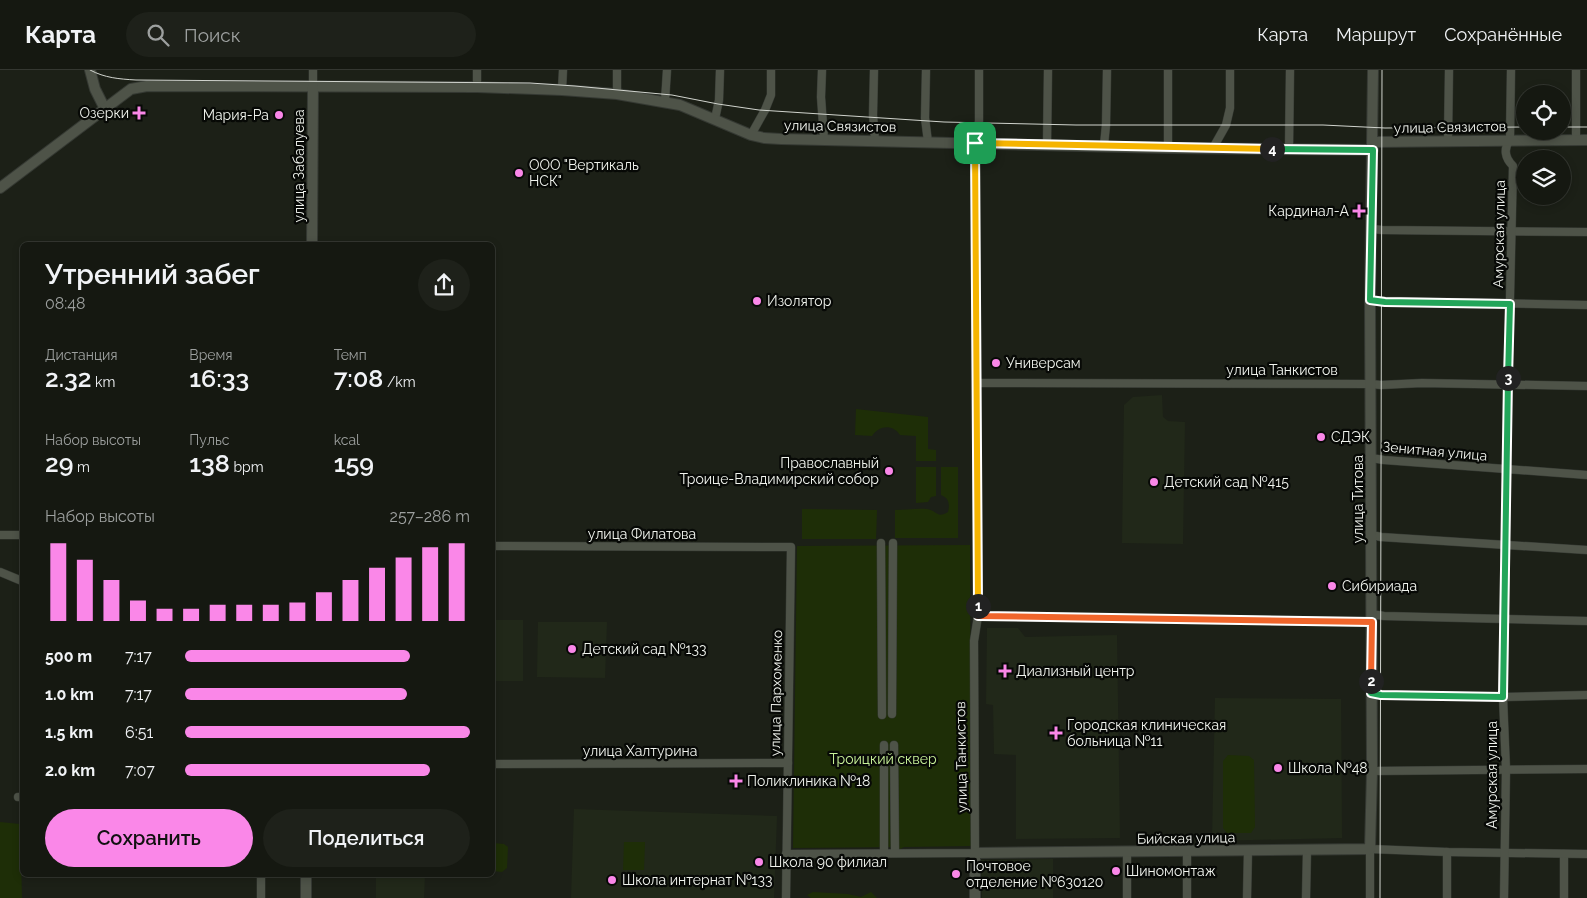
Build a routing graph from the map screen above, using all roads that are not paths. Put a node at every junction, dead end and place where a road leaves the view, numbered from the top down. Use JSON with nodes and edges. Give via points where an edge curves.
{"nodes":[{"id":1,"x":90,"y":70,"type":"edge"},
{"id":2,"x":314,"y":70,"type":"edge"},
{"id":3,"x":477,"y":70,"type":"edge"},
{"id":4,"x":563,"y":70,"type":"edge"},
{"id":5,"x":617,"y":70,"type":"edge"},
{"id":6,"x":667,"y":70,"type":"edge"},
{"id":7,"x":720,"y":70,"type":"edge"},
{"id":8,"x":771,"y":70,"type":"edge"},
{"id":9,"x":822,"y":70,"type":"edge"},
{"id":10,"x":874,"y":70,"type":"edge"},
{"id":11,"x":926,"y":70,"type":"edge"},
{"id":12,"x":979,"y":70,"type":"edge"},
{"id":13,"x":1048,"y":70,"type":"edge"},
{"id":14,"x":1107,"y":70,"type":"edge"},
{"id":15,"x":1168,"y":70,"type":"edge"},
{"id":16,"x":1230,"y":70,"type":"edge"},
{"id":17,"x":1290,"y":70,"type":"edge"},
{"id":18,"x":1373,"y":70,"type":"edge"},
{"id":19,"x":1449,"y":70,"type":"edge"},
{"id":20,"x":1511,"y":70,"type":"edge"},
{"id":21,"x":1576,"y":70,"type":"edge"},
{"id":22,"x":313,"y":86,"type":"junction"},
{"id":23,"x":477,"y":87,"type":"junction"},
{"id":24,"x":562,"y":90,"type":"junction"},
{"id":25,"x":617,"y":94,"type":"junction"},
{"id":26,"x":665,"y":101,"type":"junction"},
{"id":27,"x":105,"y":109,"type":"junction"},
{"id":28,"x":715,"y":119,"type":"junction"},
{"id":29,"x":751,"y":134,"type":"junction"},
{"id":30,"x":824,"y":139,"type":"junction"},
{"id":31,"x":876,"y":140,"type":"junction"},
{"id":32,"x":1448,"y":140,"type":"junction"},
{"id":33,"x":1510,"y":140,"type":"junction"},
{"id":34,"x":1576,"y":140,"type":"junction"},
{"id":35,"x":1587,"y":140,"type":"edge"},
{"id":36,"x":928,"y":142,"type":"junction"},
{"id":37,"x":975,"y":143,"type":"junction"},
{"id":38,"x":1047,"y":144,"type":"junction"},
{"id":39,"x":1104,"y":146,"type":"junction"},
{"id":40,"x":1373,"y":146,"type":"junction"},
{"id":41,"x":1168,"y":148,"type":"junction"},
{"id":42,"x":1213,"y":148,"type":"junction"},
{"id":43,"x":1289,"y":149,"type":"junction"},
{"id":44,"x":0,"y":188,"type":"edge"},
{"id":45,"x":1372,"y":229,"type":"junction"},
{"id":46,"x":1512,"y":231,"type":"junction"},
{"id":47,"x":1587,"y":232,"type":"edge"},
{"id":48,"x":312,"y":242,"type":"edge"},
{"id":49,"x":1370,"y":300,"type":"junction"},
{"id":50,"x":1510,"y":304,"type":"junction"},
{"id":51,"x":1587,"y":305,"type":"edge"},
{"id":52,"x":977,"y":383,"type":"junction"},
{"id":53,"x":1371,"y":384,"type":"junction"},
{"id":54,"x":1508,"y":385,"type":"junction"},
{"id":55,"x":1587,"y":386,"type":"edge"},
{"id":56,"x":1371,"y":458,"type":"junction"},
{"id":57,"x":1506,"y":469,"type":"junction"},
{"id":58,"x":1587,"y":475,"type":"edge"},
{"id":59,"x":0,"y":535,"type":"edge"},
{"id":60,"x":20,"y":535,"type":"edge"},
{"id":61,"x":1372,"y":535,"type":"junction"},
{"id":62,"x":881,"y":543,"type":"dead end"},
{"id":63,"x":892,"y":543,"type":"dead end"},
{"id":64,"x":1505,"y":544,"type":"junction"},
{"id":65,"x":495,"y":546,"type":"edge"},
{"id":66,"x":791,"y":547,"type":"joint"},
{"id":67,"x":1587,"y":550,"type":"edge"},
{"id":68,"x":0,"y":572,"type":"edge"},
{"id":69,"x":20,"y":581,"type":"edge"},
{"id":70,"x":978,"y":616,"type":"junction"},
{"id":71,"x":1371,"y":618,"type":"junction"},
{"id":72,"x":1504,"y":619,"type":"junction"},
{"id":73,"x":1587,"y":621,"type":"edge"},
{"id":74,"x":1371,"y":693,"type":"junction"},
{"id":75,"x":1587,"y":695,"type":"edge"},
{"id":76,"x":1503,"y":697,"type":"junction"},
{"id":77,"x":892,"y":714,"type":"dead end"},
{"id":78,"x":882,"y":715,"type":"dead end"},
{"id":79,"x":884,"y":745,"type":"dead end"},
{"id":80,"x":894,"y":746,"type":"dead end"},
{"id":81,"x":788,"y":763,"type":"junction"},
{"id":82,"x":495,"y":764,"type":"edge"},
{"id":83,"x":1506,"y":769,"type":"junction"},
{"id":84,"x":1587,"y":769,"type":"edge"},
{"id":85,"x":1372,"y":770,"type":"junction"},
{"id":86,"x":1370,"y":849,"type":"junction"},
{"id":87,"x":1248,"y":850,"type":"junction"},
{"id":88,"x":1306,"y":850,"type":"junction"},
{"id":89,"x":1187,"y":851,"type":"junction"},
{"id":90,"x":1127,"y":852,"type":"junction"},
{"id":91,"x":1447,"y":852,"type":"junction"},
{"id":92,"x":975,"y":853,"type":"junction"},
{"id":93,"x":1504,"y":853,"type":"junction"},
{"id":94,"x":786,"y":854,"type":"junction"},
{"id":95,"x":884,"y":854,"type":"junction"},
{"id":96,"x":895,"y":854,"type":"junction"},
{"id":97,"x":1564,"y":854,"type":"junction"},
{"id":98,"x":1587,"y":854,"type":"edge"},
{"id":99,"x":261,"y":877,"type":"edge"},
{"id":100,"x":306,"y":877,"type":"edge"},
{"id":101,"x":261,"y":898,"type":"edge"},
{"id":102,"x":306,"y":898,"type":"edge"},
{"id":103,"x":786,"y":898,"type":"edge"},
{"id":104,"x":975,"y":898,"type":"edge"},
{"id":105,"x":1127,"y":898,"type":"edge"},
{"id":106,"x":1187,"y":898,"type":"edge"},
{"id":107,"x":1247,"y":898,"type":"edge"},
{"id":108,"x":1306,"y":898,"type":"edge"},
{"id":109,"x":1370,"y":898,"type":"edge"},
{"id":110,"x":1447,"y":898,"type":"edge"},
{"id":111,"x":1504,"y":898,"type":"edge"},
{"id":112,"x":1564,"y":898,"type":"edge"}],
"edges":[{"from":1,"to":27,"type":"street"},
{"from":2,"to":22,"type":"street"},
{"from":3,"to":23,"type":"street"},
{"from":4,"to":24,"type":"street"},
{"from":5,"to":25,"type":"street"},
{"from":6,"to":26,"type":"street"},
{"from":7,"to":28,"type":"street"},
{"from":8,"to":29,"type":"street","via":[[771,95]]},
{"from":9,"to":30,"type":"street"},
{"from":10,"to":31,"type":"street"},
{"from":11,"to":36,"type":"street"},
{"from":12,"to":37,"type":"street","name":"улица Танкистов","via":[[979,121]]},
{"from":13,"to":38,"type":"street"},
{"from":14,"to":39,"type":"street"},
{"from":15,"to":41,"type":"street"},
{"from":16,"to":42,"type":"street","via":[[1230,108],[1226,125]]},
{"from":17,"to":43,"type":"street"},
{"from":18,"to":40,"type":"street","name":"улица Титова"},
{"from":19,"to":32,"type":"street"},
{"from":20,"to":33,"type":"street","name":"Амурская улица"},
{"from":21,"to":34,"type":"street"},
{"from":22,"to":23,"type":"street","name":"улица Связистов"},
{"from":22,"to":27,"type":"street","name":"улица Связистов","via":[[147,86],[132,89]]},
{"from":22,"to":48,"type":"street","name":"улица Забалуева"},
{"from":23,"to":24,"type":"street","name":"улица Связистов"},
{"from":24,"to":25,"type":"street","name":"улица Связистов"},
{"from":25,"to":26,"type":"street","name":"улица Связистов"},
{"from":26,"to":28,"type":"street","name":"улица Связистов"},
{"from":27,"to":44,"type":"street","name":"улица Связистов"},
{"from":28,"to":29,"type":"street","name":"улица Связистов"},
{"from":29,"to":30,"type":"street","name":"улица Связистов","via":[[764,138]]},
{"from":30,"to":31,"type":"street","name":"улица Связистов"},
{"from":31,"to":36,"type":"street","name":"улица Связистов"},
{"from":32,"to":33,"type":"street","name":"улица Связистов"},
{"from":32,"to":40,"type":"street","name":"улица Связистов"},
{"from":33,"to":34,"type":"street","name":"улица Связистов"},
{"from":33,"to":46,"type":"street","name":"Амурская улица","via":[[1505,152],[1513,166]]},
{"from":34,"to":35,"type":"street","name":"улица Связистов"},
{"from":36,"to":37,"type":"street","name":"улица Связистов"},
{"from":37,"to":38,"type":"street","name":"улица Связистов"},
{"from":37,"to":52,"type":"street","name":"улица Танкистов"},
{"from":38,"to":39,"type":"street","name":"улица Связистов"},
{"from":39,"to":41,"type":"street","name":"улица Связистов"},
{"from":40,"to":43,"type":"street","name":"улица Связистов"},
{"from":40,"to":45,"type":"street","name":"улица Титова"},
{"from":41,"to":42,"type":"street","name":"улица Связистов"},
{"from":42,"to":43,"type":"street","name":"улица Связистов"},
{"from":45,"to":46,"type":"street"},
{"from":45,"to":49,"type":"street","name":"улица Титова"},
{"from":46,"to":47,"type":"street"},
{"from":46,"to":50,"type":"street","name":"Амурская улица"},
{"from":49,"to":50,"type":"street"},
{"from":49,"to":53,"type":"street","name":"улица Титова"},
{"from":50,"to":51,"type":"street"},
{"from":50,"to":54,"type":"street","name":"Амурская улица"},
{"from":52,"to":53,"type":"street","name":"улица Танкистов"},
{"from":52,"to":70,"type":"street","name":"улица Танкистов"},
{"from":53,"to":54,"type":"street","name":"улица Танкистов"},
{"from":53,"to":56,"type":"street","name":"улица Титова"},
{"from":54,"to":55,"type":"street","name":"улица Танкистов"},
{"from":54,"to":57,"type":"street","name":"Амурская улица"},
{"from":56,"to":57,"type":"street","name":"Зенитная улица"},
{"from":56,"to":61,"type":"street","name":"улица Титова"},
{"from":57,"to":58,"type":"street","name":"Зенитная улица"},
{"from":57,"to":64,"type":"street","name":"Амурская улица"},
{"from":59,"to":60,"type":"street"},
{"from":61,"to":64,"type":"street"},
{"from":61,"to":71,"type":"street","name":"улица Титова"},
{"from":62,"to":78,"type":"street"},
{"from":63,"to":77,"type":"street"},
{"from":64,"to":67,"type":"street"},
{"from":64,"to":72,"type":"street","name":"Амурская улица"},
{"from":65,"to":66,"type":"street","name":"улица Филатова"},
{"from":66,"to":81,"type":"street","name":"улица Пархоменко"},
{"from":68,"to":69,"type":"street"},
{"from":70,"to":71,"type":"street"},
{"from":70,"to":92,"type":"street","name":"улица Танкистов","via":[[974,641]]},
{"from":71,"to":72,"type":"street"},
{"from":71,"to":74,"type":"street","name":"улица Титова"},
{"from":72,"to":73,"type":"street"},
{"from":72,"to":76,"type":"street","name":"Амурская улица"},
{"from":74,"to":76,"type":"street"},
{"from":74,"to":85,"type":"street","name":"улица Титова"},
{"from":75,"to":76,"type":"street"},
{"from":76,"to":83,"type":"street","name":"Амурская улица"},
{"from":79,"to":95,"type":"street"},
{"from":80,"to":96,"type":"street"},
{"from":81,"to":82,"type":"street","name":"улица Халтурина"},
{"from":81,"to":94,"type":"street","name":"улица Пархоменко"},
{"from":83,"to":84,"type":"street"},
{"from":83,"to":85,"type":"street"},
{"from":83,"to":93,"type":"street","name":"Амурская улица"},
{"from":85,"to":86,"type":"street","name":"улица Титова"},
{"from":86,"to":88,"type":"street","name":"Бийская улица"},
{"from":86,"to":91,"type":"street","name":"Бийская улица"},
{"from":86,"to":109,"type":"street","name":"улица Титова"},
{"from":87,"to":88,"type":"street","name":"Бийская улица"},
{"from":87,"to":89,"type":"street","name":"Бийская улица"},
{"from":87,"to":107,"type":"street"},
{"from":88,"to":108,"type":"street"},
{"from":89,"to":90,"type":"street","name":"Бийская улица"},
{"from":89,"to":106,"type":"street"},
{"from":90,"to":92,"type":"street","name":"Бийская улица"},
{"from":90,"to":105,"type":"street"},
{"from":91,"to":93,"type":"street","name":"Бийская улица"},
{"from":91,"to":110,"type":"street"},
{"from":92,"to":96,"type":"street","name":"Бийская улица"},
{"from":92,"to":104,"type":"street","name":"улица Танкистов"},
{"from":93,"to":97,"type":"street","name":"Бийская улица"},
{"from":93,"to":111,"type":"street","name":"Амурская улица"},
{"from":94,"to":95,"type":"street","name":"Бийская улица"},
{"from":94,"to":103,"type":"street","name":"улица Пархоменко"},
{"from":95,"to":96,"type":"street","name":"Бийская улица"},
{"from":97,"to":98,"type":"street","name":"Бийская улица"},
{"from":97,"to":112,"type":"street"},
{"from":99,"to":101,"type":"street"},
{"from":100,"to":102,"type":"street"}]}
